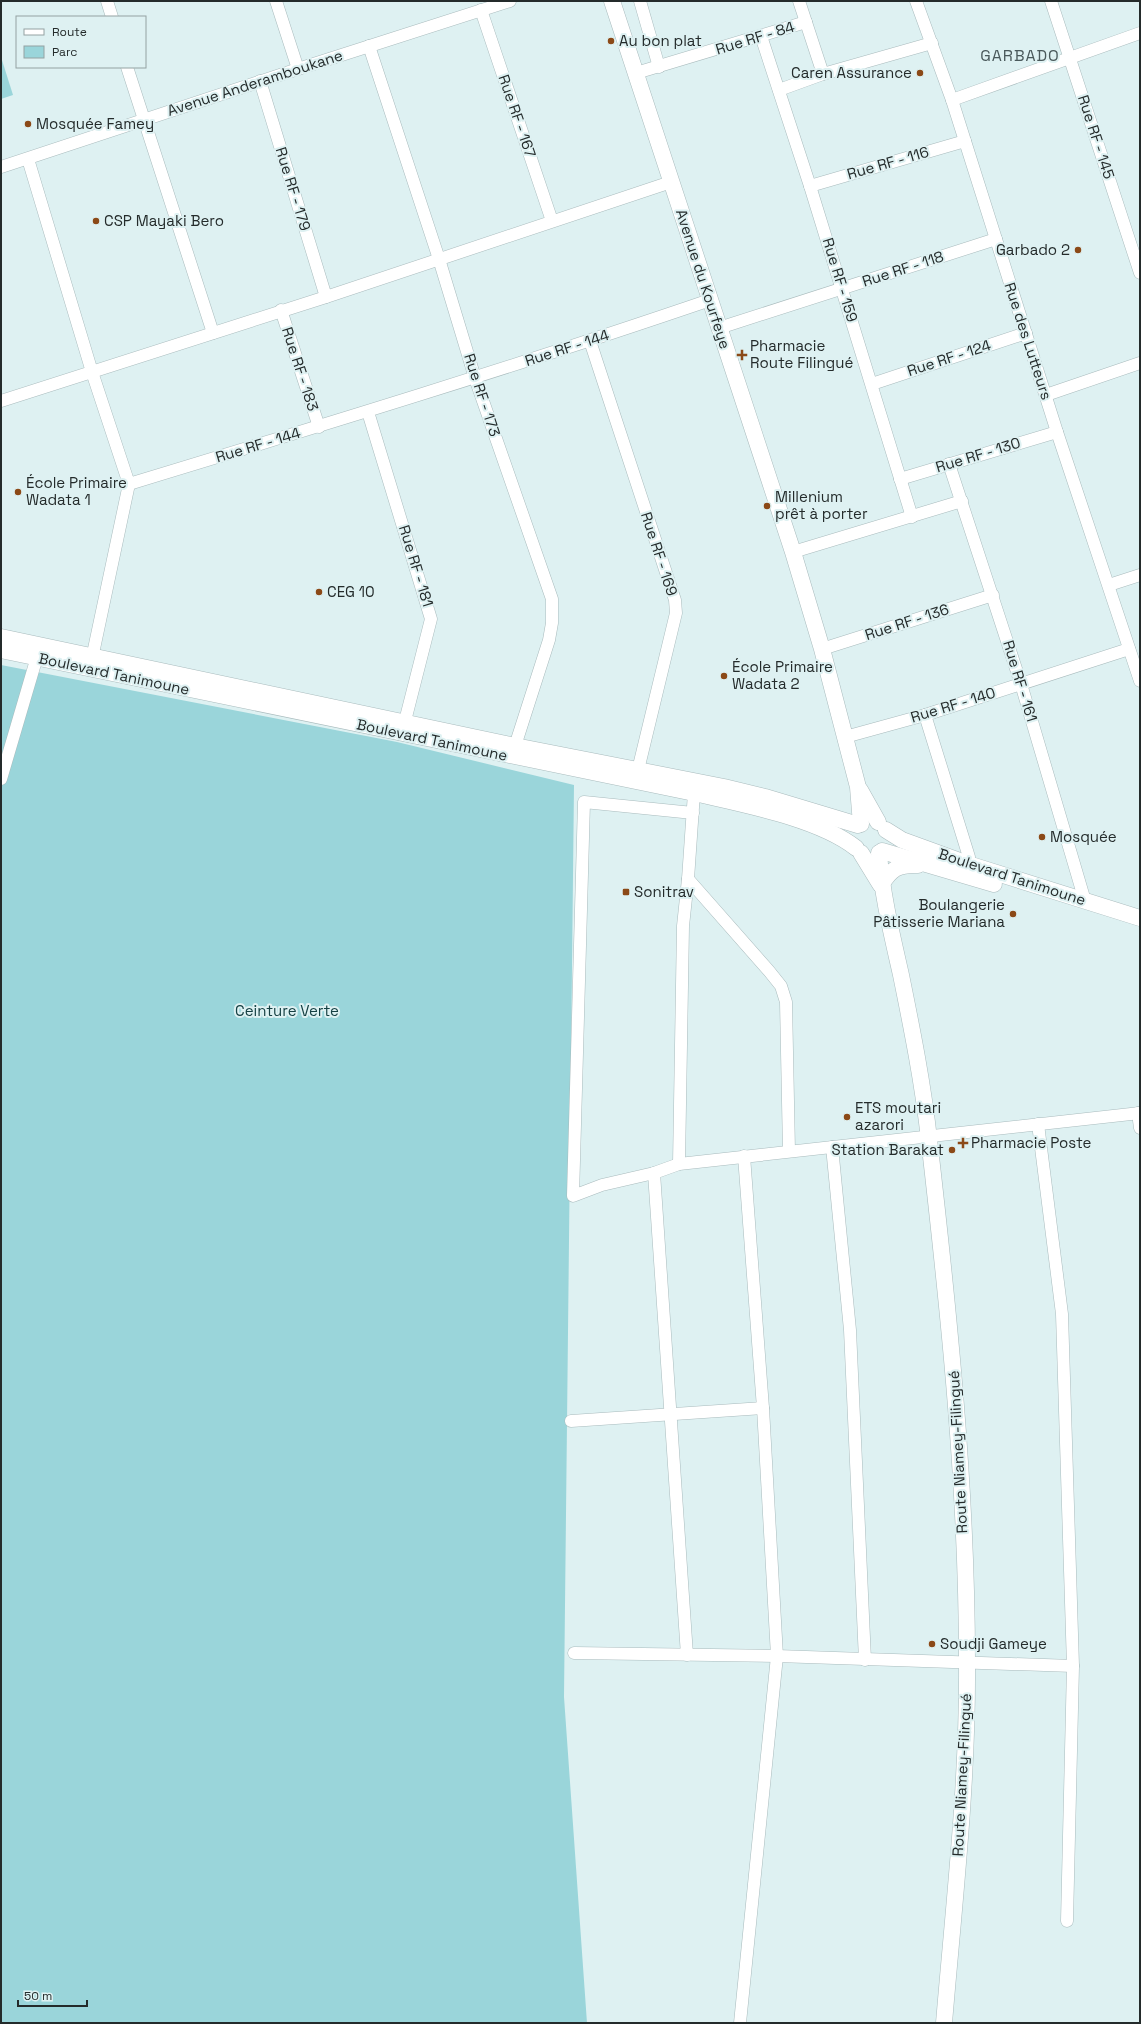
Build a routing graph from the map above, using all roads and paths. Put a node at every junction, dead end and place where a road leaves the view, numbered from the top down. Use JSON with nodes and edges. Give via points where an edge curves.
{"nodes":[{"id":1,"x":107,"y":1,"type":"edge"},
{"id":2,"x":276,"y":1,"type":"edge"},
{"id":3,"x":510,"y":1,"type":"edge"},
{"id":4,"x":612,"y":1,"type":"edge"},
{"id":5,"x":640,"y":1,"type":"edge"},
{"id":6,"x":799,"y":1,"type":"edge"},
{"id":7,"x":916,"y":1,"type":"edge"},
{"id":8,"x":1050,"y":1,"type":"edge"},
{"id":9,"x":481,"y":10,"type":"junction"},
{"id":10,"x":112,"y":16,"type":"edge"},
{"id":11,"x":806,"y":22,"type":"junction"},
{"id":12,"x":1140,"y":33,"type":"edge"},
{"id":13,"x":761,"y":36,"type":"junction"},
{"id":14,"x":932,"y":43,"type":"junction"},
{"id":15,"x":369,"y":46,"type":"junction"},
{"id":16,"x":1070,"y":59,"type":"junction"},
{"id":17,"x":659,"y":67,"type":"junction"},
{"id":18,"x":127,"y":68,"type":"edge"},
{"id":19,"x":298,"y":69,"type":"junction"},
{"id":20,"x":636,"y":73,"type":"junction"},
{"id":21,"x":823,"y":74,"type":"junction"},
{"id":22,"x":260,"y":81,"type":"junction"},
{"id":23,"x":779,"y":90,"type":"junction"},
{"id":24,"x":952,"y":100,"type":"junction"},
{"id":25,"x":144,"y":120,"type":"junction"},
{"id":26,"x":965,"y":141,"type":"junction"},
{"id":27,"x":28,"y":159,"type":"junction"},
{"id":28,"x":1,"y":167,"type":"edge"},
{"id":29,"x":671,"y":182,"type":"junction"},
{"id":30,"x":810,"y":186,"type":"junction"},
{"id":31,"x":552,"y":222,"type":"junction"},
{"id":32,"x":996,"y":240,"type":"junction"},
{"id":33,"x":439,"y":259,"type":"junction"},
{"id":34,"x":1139,"y":266,"type":"edge"},
{"id":35,"x":842,"y":288,"type":"junction"},
{"id":36,"x":326,"y":297,"type":"junction"},
{"id":37,"x":710,"y":300,"type":"junction"},
{"id":38,"x":281,"y":310,"type":"junction"},
{"id":39,"x":719,"y":328,"type":"junction"},
{"id":40,"x":213,"y":333,"type":"junction"},
{"id":41,"x":1026,"y":333,"type":"junction"},
{"id":42,"x":590,"y":341,"type":"junction"},
{"id":43,"x":1140,"y":363,"type":"edge"},
{"id":44,"x":92,"y":372,"type":"junction"},
{"id":45,"x":475,"y":378,"type":"junction"},
{"id":46,"x":872,"y":384,"type":"junction"},
{"id":47,"x":1046,"y":395,"type":"junction"},
{"id":48,"x":1,"y":401,"type":"edge"},
{"id":49,"x":368,"y":412,"type":"junction"},
{"id":50,"x":319,"y":427,"type":"junction"},
{"id":51,"x":1057,"y":432,"type":"junction"},
{"id":52,"x":949,"y":464,"type":"junction"},
{"id":53,"x":900,"y":479,"type":"junction"},
{"id":54,"x":129,"y":484,"type":"junction"},
{"id":55,"x":962,"y":501,"type":"junction"},
{"id":56,"x":912,"y":517,"type":"junction"},
{"id":57,"x":793,"y":552,"type":"junction"},
{"id":58,"x":1140,"y":575,"type":"edge"},
{"id":59,"x":1109,"y":585,"type":"junction"},
{"id":60,"x":993,"y":594,"type":"junction"},
{"id":61,"x":1,"y":637,"type":"edge"},
{"id":62,"x":822,"y":649,"type":"junction"},
{"id":63,"x":1129,"y":649,"type":"junction"},
{"id":64,"x":1,"y":650,"type":"edge"},
{"id":65,"x":39,"y":651,"type":"junction"},
{"id":66,"x":90,"y":666,"type":"junction"},
{"id":67,"x":1140,"y":681,"type":"edge"},
{"id":68,"x":1021,"y":684,"type":"junction"},
{"id":69,"x":925,"y":714,"type":"junction"},
{"id":70,"x":405,"y":722,"type":"junction"},
{"id":71,"x":433,"y":734,"type":"junction"},
{"id":72,"x":845,"y":737,"type":"junction"},
{"id":73,"x":515,"y":746,"type":"junction"},
{"id":74,"x":638,"y":770,"type":"junction"},
{"id":75,"x":1,"y":779,"type":"edge"},
{"id":76,"x":858,"y":787,"type":"junction"},
{"id":77,"x":694,"y":794,"type":"junction"},
{"id":78,"x":693,"y":813,"type":"junction"},
{"id":79,"x":860,"y":825,"type":"junction"},
{"id":80,"x":882,"y":826,"type":"junction"},
{"id":81,"x":858,"y":850,"type":"junction"},
{"id":82,"x":881,"y":852,"type":"junction"},
{"id":83,"x":968,"y":864,"type":"junction"},
{"id":84,"x":931,"y":865,"type":"junction"},
{"id":85,"x":688,"y":879,"type":"junction"},
{"id":86,"x":881,"y":885,"type":"junction"},
{"id":87,"x":1085,"y":901,"type":"junction"},
{"id":88,"x":1140,"y":918,"type":"edge"},
{"id":89,"x":1140,"y":927,"type":"edge"},
{"id":90,"x":1139,"y":1113,"type":"edge"},
{"id":91,"x":1038,"y":1124,"type":"junction"},
{"id":92,"x":1140,"y":1128,"type":"edge"},
{"id":93,"x":929,"y":1136,"type":"junction"},
{"id":94,"x":832,"y":1147,"type":"junction"},
{"id":95,"x":789,"y":1151,"type":"junction"},
{"id":96,"x":744,"y":1156,"type":"junction"},
{"id":97,"x":679,"y":1164,"type":"junction"},
{"id":98,"x":654,"y":1173,"type":"junction"},
{"id":99,"x":763,"y":1408,"type":"junction"},
{"id":100,"x":671,"y":1414,"type":"junction"},
{"id":101,"x":571,"y":1421,"type":"dead end"},
{"id":102,"x":574,"y":1654,"type":"dead end"},
{"id":103,"x":687,"y":1655,"type":"junction"},
{"id":104,"x":777,"y":1656,"type":"junction"},
{"id":105,"x":865,"y":1660,"type":"junction"},
{"id":106,"x":967,"y":1663,"type":"junction"},
{"id":107,"x":1073,"y":1666,"type":"junction"},
{"id":108,"x":1067,"y":1921,"type":"dead end"},
{"id":109,"x":740,"y":2023,"type":"edge"},
{"id":110,"x":944,"y":2023,"type":"edge"}],
"edges":[{"from":1,"to":10,"type":"street"},
{"from":2,"to":19,"type":"street"},
{"from":3,"to":9,"type":"street","name":"Avenue Anderamboukane"},
{"from":4,"to":20,"type":"main road","name":"Avenue du Kourfeye"},
{"from":5,"to":17,"type":"street"},
{"from":6,"to":11,"type":"street"},
{"from":7,"to":14,"type":"street","name":"Rue des Lutteurs"},
{"from":8,"to":16,"type":"street","name":"Rue RF - 145"},
{"from":9,"to":15,"type":"street","name":"Avenue Anderamboukane"},
{"from":9,"to":31,"type":"street","name":"Rue RF - 167"},
{"from":11,"to":13,"type":"street","name":"Rue RF - 84"},
{"from":11,"to":21,"type":"street"},
{"from":12,"to":16,"type":"street"},
{"from":13,"to":17,"type":"street","name":"Rue RF - 84"},
{"from":13,"to":23,"type":"street","name":"Rue RF - 159"},
{"from":14,"to":21,"type":"street"},
{"from":14,"to":24,"type":"street","name":"Rue des Lutteurs"},
{"from":15,"to":19,"type":"street","name":"Avenue Anderamboukane"},
{"from":15,"to":33,"type":"street","name":"Rue RF - 173"},
{"from":16,"to":24,"type":"street"},
{"from":16,"to":34,"type":"street","name":"Rue RF - 145"},
{"from":17,"to":20,"type":"street","name":"Rue RF - 84"},
{"from":18,"to":25,"type":"street"},
{"from":19,"to":22,"type":"street","name":"Avenue Anderamboukane"},
{"from":20,"to":29,"type":"main road","name":"Avenue du Kourfeye"},
{"from":21,"to":23,"type":"street"},
{"from":22,"to":25,"type":"street","name":"Avenue Anderamboukane"},
{"from":22,"to":36,"type":"street","name":"Rue RF - 179"},
{"from":23,"to":30,"type":"street","name":"Rue RF - 159"},
{"from":24,"to":26,"type":"street","name":"Rue des Lutteurs"},
{"from":25,"to":27,"type":"street","name":"Avenue Anderamboukane"},
{"from":25,"to":40,"type":"street"},
{"from":26,"to":30,"type":"street","name":"Rue RF - 116"},
{"from":26,"to":32,"type":"street","name":"Rue des Lutteurs"},
{"from":27,"to":28,"type":"street","name":"Avenue Anderamboukane"},
{"from":27,"to":44,"type":"street"},
{"from":29,"to":31,"type":"street"},
{"from":29,"to":37,"type":"main road","name":"Avenue du Kourfeye"},
{"from":30,"to":35,"type":"street","name":"Rue RF - 159"},
{"from":31,"to":33,"type":"street"},
{"from":32,"to":35,"type":"street","name":"Rue RF - 118"},
{"from":32,"to":41,"type":"street","name":"Rue des Lutteurs"},
{"from":33,"to":36,"type":"street"},
{"from":33,"to":45,"type":"street","name":"Rue RF - 173"},
{"from":35,"to":39,"type":"street","name":"Rue RF - 118"},
{"from":35,"to":46,"type":"street","name":"Rue RF - 159"},
{"from":36,"to":38,"type":"street"},
{"from":37,"to":39,"type":"main road","name":"Avenue du Kourfeye"},
{"from":37,"to":42,"type":"street","name":"Rue RF - 144"},
{"from":38,"to":40,"type":"street"},
{"from":38,"to":50,"type":"street","name":"Rue RF - 183"},
{"from":39,"to":57,"type":"main road","name":"Avenue du Kourfeye"},
{"from":40,"to":44,"type":"street"},
{"from":41,"to":46,"type":"street","name":"Rue RF - 124"},
{"from":41,"to":47,"type":"street","name":"Rue des Lutteurs"},
{"from":42,"to":45,"type":"street","name":"Rue RF - 144"},
{"from":42,"to":74,"type":"street","name":"Rue RF - 169","via":[[674,600],[676,613]]},
{"from":43,"to":47,"type":"street"},
{"from":44,"to":48,"type":"street"},
{"from":44,"to":54,"type":"street"},
{"from":45,"to":49,"type":"street","name":"Rue RF - 144"},
{"from":45,"to":73,"type":"street","name":"Rue RF - 173","via":[[552,599],[552,623],[548,640]]},
{"from":46,"to":53,"type":"street","name":"Rue RF - 159"},
{"from":47,"to":51,"type":"street","name":"Rue des Lutteurs"},
{"from":49,"to":50,"type":"street","name":"Rue RF - 144"},
{"from":49,"to":70,"type":"street","name":"Rue RF - 181","via":[[431,619]]},
{"from":50,"to":54,"type":"street","name":"Rue RF - 144"},
{"from":51,"to":52,"type":"street","name":"Rue RF - 130"},
{"from":51,"to":59,"type":"street","name":"Rue des Lutteurs"},
{"from":52,"to":53,"type":"street","name":"Rue RF - 130"},
{"from":52,"to":55,"type":"street","name":"Rue RF - 161"},
{"from":53,"to":56,"type":"street","name":"Rue RF - 159"},
{"from":54,"to":66,"type":"street"},
{"from":55,"to":56,"type":"street"},
{"from":55,"to":60,"type":"street","name":"Rue RF - 161"},
{"from":56,"to":57,"type":"street"},
{"from":57,"to":62,"type":"main road","name":"Avenue du Kourfeye"},
{"from":58,"to":59,"type":"street"},
{"from":59,"to":63,"type":"street","name":"Rue des Lutteurs"},
{"from":60,"to":62,"type":"street","name":"Rue RF - 136"},
{"from":60,"to":68,"type":"street","name":"Rue RF - 161"},
{"from":61,"to":65,"type":"main road","name":"Boulevard Tanimoune"},
{"from":62,"to":72,"type":"main road","name":"Avenue du Kourfeye"},
{"from":63,"to":67,"type":"street","name":"Rue des Lutteurs"},
{"from":63,"to":68,"type":"street","name":"Rue RF - 140"},
{"from":64,"to":65,"type":"main road","name":"Boulevard Tanimoune"},
{"from":65,"to":66,"type":"main road","name":"Boulevard Tanimoune"},
{"from":65,"to":75,"type":"street"},
{"from":66,"to":70,"type":"main road","name":"Boulevard Tanimoune"},
{"from":66,"to":71,"type":"main road","name":"Boulevard Tanimoune"},
{"from":68,"to":69,"type":"street","name":"Rue RF - 140"},
{"from":68,"to":87,"type":"street","name":"Rue RF - 161"},
{"from":69,"to":72,"type":"street","name":"Rue RF - 140"},
{"from":69,"to":83,"type":"street"},
{"from":70,"to":71,"type":"main road","name":"Boulevard Tanimoune"},
{"from":71,"to":73,"type":"main road","name":"Boulevard Tanimoune"},
{"from":71,"to":77,"type":"main road","name":"Boulevard Tanimoune"},
{"from":72,"to":76,"type":"main road","name":"Avenue du Kourfeye"},
{"from":73,"to":74,"type":"main road","name":"Boulevard Tanimoune"},
{"from":74,"to":79,"type":"main road","name":"Boulevard Tanimoune","via":[[744,791]]},
{"from":76,"to":79,"type":"main road","name":"Avenue du Kourfeye"},
{"from":76,"to":80,"type":"main road","name":"Avenue du Kourfeye"},
{"from":77,"to":78,"type":"street"},
{"from":77,"to":81,"type":"main road","name":"Boulevard Tanimoune","via":[[792,818],[843,839]]},
{"from":78,"to":85,"type":"street"},
{"from":78,"to":98,"type":"street","via":[[584,802],[573,1196],[602,1185]]},
{"from":79,"to":80,"type":"main road","via":[[870,820]]},
{"from":79,"to":81,"type":"main road","via":[[853,836]]},
{"from":80,"to":82,"type":"main road","via":[[888,840]]},
{"from":80,"to":83,"type":"main road","name":"Boulevard Tanimoune","via":[[902,840]]},
{"from":81,"to":82,"type":"main road","via":[[870,856]]},
{"from":81,"to":86,"type":"main road","name":"Route Niamey-Filingué"},
{"from":82,"to":84,"type":"main road","name":"Boulevard Tanimoune"},
{"from":82,"to":86,"type":"main road","name":"Route Niamey-Filingué"},
{"from":83,"to":87,"type":"main road","name":"Boulevard Tanimoune"},
{"from":84,"to":86,"type":"main road","via":[[908,864],[898,867],[888,873]]},
{"from":84,"to":89,"type":"main road","name":"Boulevard Tanimoune"},
{"from":85,"to":95,"type":"street","via":[[768,971],[784,994]]},
{"from":85,"to":97,"type":"street","via":[[683,926]]},
{"from":86,"to":93,"type":"main road","name":"Route Niamey-Filingué","via":[[901,978]]},
{"from":87,"to":88,"type":"main road","name":"Boulevard Tanimoune"},
{"from":90,"to":91,"type":"street"},
{"from":90,"to":92,"type":"street"},
{"from":91,"to":93,"type":"street"},
{"from":91,"to":107,"type":"street","via":[[1062,1314]]},
{"from":93,"to":94,"type":"street"},
{"from":93,"to":106,"type":"main road","name":"Route Niamey-Filingué","via":[[954,1367],[961,1468]]},
{"from":94,"to":95,"type":"street"},
{"from":94,"to":105,"type":"street","via":[[850,1330]]},
{"from":95,"to":96,"type":"street"},
{"from":96,"to":97,"type":"street"},
{"from":96,"to":99,"type":"street"},
{"from":97,"to":98,"type":"street"},
{"from":98,"to":100,"type":"street"},
{"from":99,"to":100,"type":"street"},
{"from":99,"to":104,"type":"street"},
{"from":100,"to":101,"type":"street"},
{"from":100,"to":103,"type":"street"},
{"from":102,"to":103,"type":"street"},
{"from":103,"to":104,"type":"street"},
{"from":104,"to":105,"type":"street"},
{"from":104,"to":109,"type":"street"},
{"from":105,"to":106,"type":"street"},
{"from":106,"to":107,"type":"street"},
{"from":106,"to":110,"type":"main road","name":"Route Niamey-Filingué","via":[[964,1785]]},
{"from":107,"to":108,"type":"street"}]}
